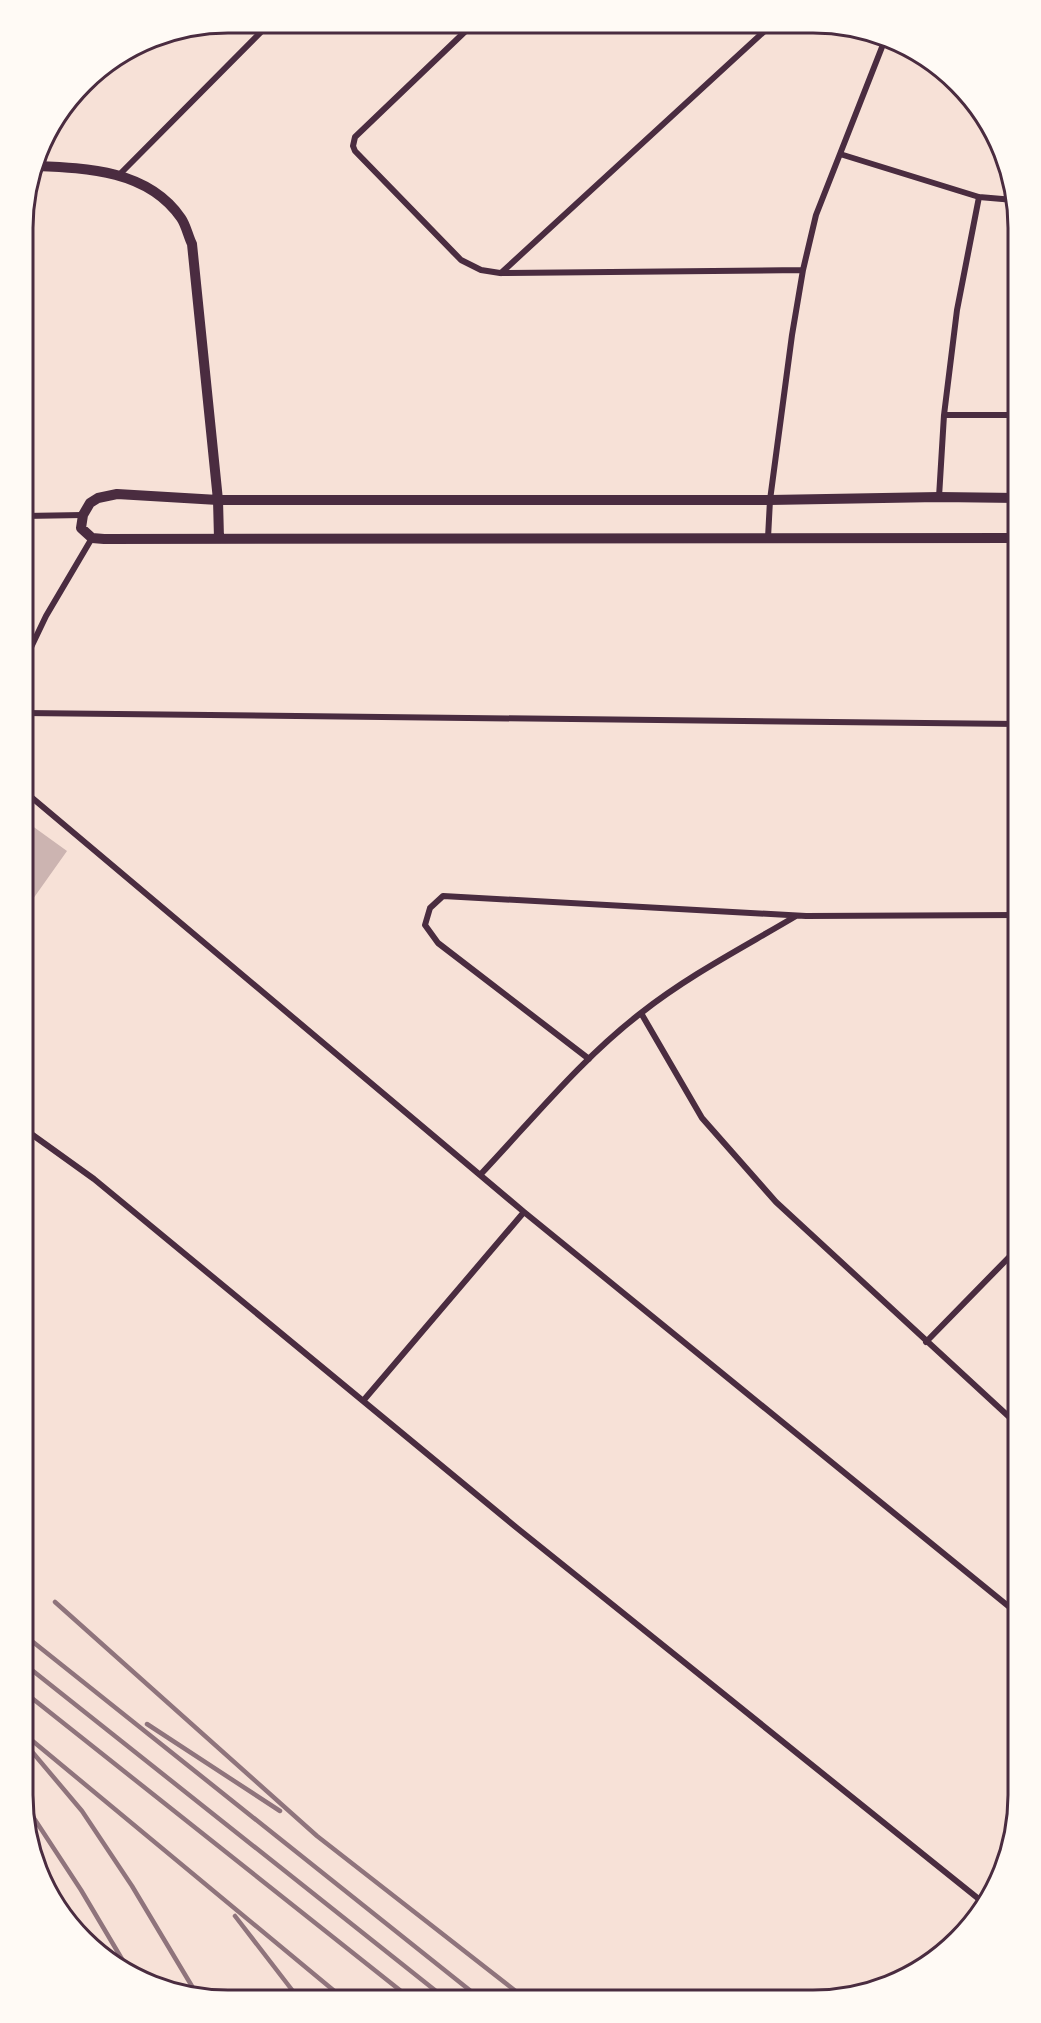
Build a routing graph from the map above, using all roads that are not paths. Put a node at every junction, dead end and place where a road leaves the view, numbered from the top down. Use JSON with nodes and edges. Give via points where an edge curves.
{"nodes":[{"id":1,"x":260,"y":33,"type":"edge"},
{"id":2,"x":463,"y":33,"type":"edge"},
{"id":3,"x":762,"y":33,"type":"edge"},
{"id":4,"x":882,"y":46,"type":"edge"},
{"id":5,"x":840,"y":154,"type":"junction"},
{"id":6,"x":43,"y":166,"type":"edge"},
{"id":7,"x":119,"y":175,"type":"junction"},
{"id":8,"x":979,"y":197,"type":"junction"},
{"id":9,"x":1005,"y":199,"type":"edge"},
{"id":10,"x":804,"y":270,"type":"junction"},
{"id":11,"x":500,"y":273,"type":"junction"},
{"id":12,"x":944,"y":415,"type":"junction"},
{"id":13,"x":1008,"y":415,"type":"edge"},
{"id":14,"x":939,"y":497,"type":"junction"},
{"id":15,"x":1008,"y":498,"type":"edge"},
{"id":16,"x":218,"y":500,"type":"junction"},
{"id":17,"x":770,"y":500,"type":"junction"},
{"id":18,"x":83,"y":515,"type":"junction"},
{"id":19,"x":33,"y":516,"type":"edge"},
{"id":20,"x":92,"y":538,"type":"junction"},
{"id":21,"x":219,"y":538,"type":"junction"},
{"id":22,"x":768,"y":538,"type":"junction"},
{"id":23,"x":1008,"y":538,"type":"edge"},
{"id":24,"x":33,"y":643,"type":"edge"},
{"id":25,"x":33,"y":713,"type":"edge"},
{"id":26,"x":1008,"y":724,"type":"edge"},
{"id":27,"x":33,"y":799,"type":"edge"},
{"id":28,"x":796,"y":915,"type":"junction"},
{"id":29,"x":1008,"y":915,"type":"edge"},
{"id":30,"x":640,"y":1013,"type":"junction"},
{"id":31,"x":589,"y":1059,"type":"junction"},
{"id":32,"x":33,"y":1135,"type":"edge"},
{"id":33,"x":480,"y":1174,"type":"junction"},
{"id":34,"x":524,"y":1212,"type":"junction"},
{"id":35,"x":1008,"y":1258,"type":"edge"},
{"id":36,"x":926,"y":1342,"type":"junction"},
{"id":37,"x":363,"y":1401,"type":"junction"},
{"id":38,"x":1008,"y":1416,"type":"edge"},
{"id":39,"x":1008,"y":1606,"type":"edge"},
{"id":40,"x":978,"y":1898,"type":"edge"}],
"edges":[{"from":1,"to":7,"type":"street"},
{"from":2,"to":11,"type":"street","via":[[355,137],[353,146],[461,260],[481,270]]},
{"from":3,"to":11,"type":"street"},
{"from":4,"to":5,"type":"street"},
{"from":5,"to":8,"type":"street"},
{"from":5,"to":10,"type":"street","via":[[816,215]]},
{"from":6,"to":7,"type":"street","via":[[86,168]]},
{"from":7,"to":16,"type":"street","via":[[159,194],[181,219],[192,244]]},
{"from":8,"to":9,"type":"street"},
{"from":8,"to":12,"type":"street","via":[[957,310]]},
{"from":10,"to":11,"type":"street"},
{"from":10,"to":17,"type":"street"},
{"from":12,"to":13,"type":"street"},
{"from":12,"to":14,"type":"street"},
{"from":14,"to":15,"type":"street"},
{"from":14,"to":17,"type":"street"},
{"from":16,"to":17,"type":"street"},
{"from":16,"to":18,"type":"street","via":[[117,494],[98,498]]},
{"from":16,"to":21,"type":"street"},
{"from":17,"to":22,"type":"street"},
{"from":18,"to":19,"type":"street"},
{"from":18,"to":20,"type":"street","via":[[81,528]]},
{"from":20,"to":21,"type":"street"},
{"from":20,"to":24,"type":"street"},
{"from":21,"to":22,"type":"street"},
{"from":22,"to":23,"type":"street"},
{"from":25,"to":26,"type":"street"},
{"from":27,"to":33,"type":"street"},
{"from":28,"to":29,"type":"street"},
{"from":28,"to":30,"type":"street"},
{"from":28,"to":31,"type":"street","via":[[443,896],[430,908],[425,925],[438,943]]},
{"from":30,"to":31,"type":"street"},
{"from":30,"to":36,"type":"street","via":[[702,1118],[735,1158],[776,1202]]},
{"from":31,"to":33,"type":"street"},
{"from":32,"to":37,"type":"street","via":[[94,1179]]},
{"from":33,"to":34,"type":"street"},
{"from":34,"to":37,"type":"street"},
{"from":34,"to":39,"type":"street"},
{"from":35,"to":36,"type":"street"},
{"from":36,"to":38,"type":"street"},
{"from":37,"to":40,"type":"street"}]}
